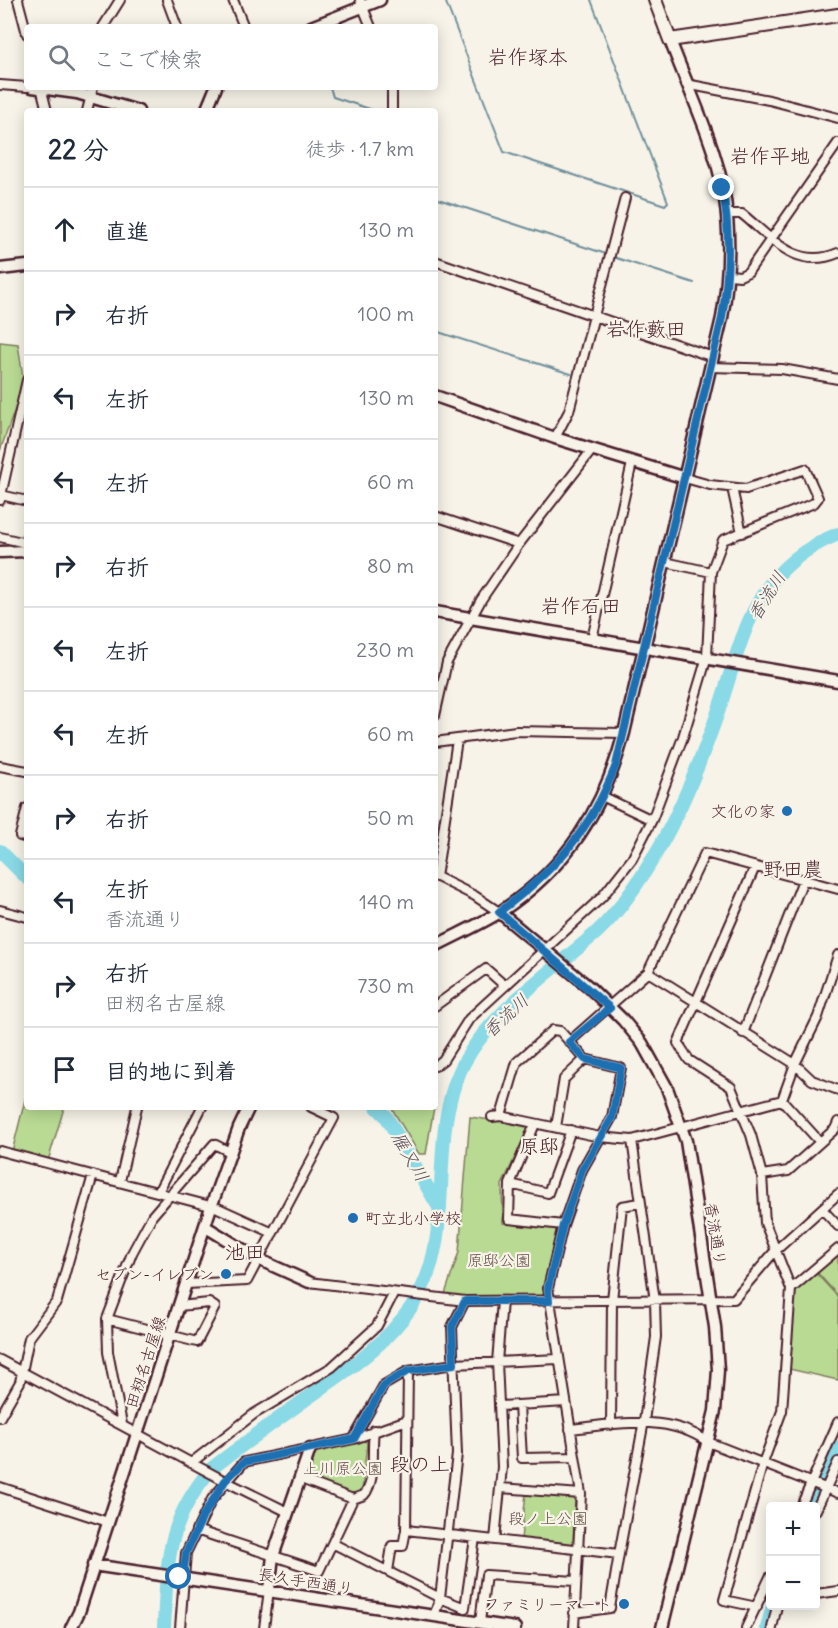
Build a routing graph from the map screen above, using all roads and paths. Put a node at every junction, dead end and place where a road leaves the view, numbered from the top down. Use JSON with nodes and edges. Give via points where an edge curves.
{"nodes":[{"id":1,"x":18,"y":0,"type":"edge"},
{"id":2,"x":120,"y":0,"type":"edge"},
{"id":3,"x":167,"y":0,"type":"edge"},
{"id":4,"x":233,"y":0,"type":"edge"},
{"id":5,"x":380,"y":0,"type":"edge"},
{"id":6,"x":655,"y":0,"type":"edge"},
{"id":7,"x":362,"y":3,"type":"edge"},
{"id":8,"x":838,"y":15,"type":"edge"},
{"id":9,"x":24,"y":24,"type":"edge"},
{"id":10,"x":105,"y":24,"type":"edge"},
{"id":11,"x":176,"y":24,"type":"edge"},
{"id":12,"x":243,"y":24,"type":"edge"},
{"id":13,"x":317,"y":24,"type":"edge"},
{"id":14,"x":370,"y":24,"type":"edge"},
{"id":15,"x":670,"y":40,"type":"junction"},
{"id":16,"x":686,"y":84,"type":"junction"},
{"id":17,"x":0,"y":86,"type":"edge"},
{"id":18,"x":24,"y":87,"type":"edge"},
{"id":19,"x":36,"y":90,"type":"edge"},
{"id":20,"x":215,"y":90,"type":"edge"},
{"id":21,"x":392,"y":90,"type":"edge"},
{"id":22,"x":91,"y":91,"type":"edge"},
{"id":23,"x":45,"y":108,"type":"edge"},
{"id":24,"x":88,"y":108,"type":"edge"},
{"id":25,"x":131,"y":108,"type":"edge"},
{"id":26,"x":207,"y":108,"type":"edge"},
{"id":27,"x":392,"y":108,"type":"edge"},
{"id":28,"x":838,"y":118,"type":"edge"},
{"id":29,"x":838,"y":143,"type":"edge"},
{"id":30,"x":625,"y":198,"type":"dead end"},
{"id":31,"x":727,"y":214,"type":"junction"},
{"id":32,"x":771,"y":240,"type":"junction"},
{"id":33,"x":838,"y":253,"type":"edge"},
{"id":34,"x":438,"y":262,"type":"edge"},
{"id":35,"x":24,"y":266,"type":"edge"},
{"id":36,"x":0,"y":269,"type":"edge"},
{"id":37,"x":729,"y":275,"type":"junction"},
{"id":38,"x":594,"y":316,"type":"junction"},
{"id":39,"x":712,"y":362,"type":"junction"},
{"id":40,"x":838,"y":379,"type":"edge"},
{"id":41,"x":24,"y":396,"type":"edge"},
{"id":42,"x":438,"y":397,"type":"edge"},
{"id":43,"x":555,"y":438,"type":"junction"},
{"id":44,"x":592,"y":450,"type":"junction"},
{"id":45,"x":632,"y":463,"type":"junction"},
{"id":46,"x":685,"y":478,"type":"junction"},
{"id":47,"x":732,"y":488,"type":"junction"},
{"id":48,"x":1,"y":497,"type":"edge"},
{"id":49,"x":24,"y":501,"type":"edge"},
{"id":50,"x":438,"y":517,"type":"edge"},
{"id":51,"x":742,"y":533,"type":"junction"},
{"id":52,"x":0,"y":537,"type":"edge"},
{"id":53,"x":24,"y":543,"type":"edge"},
{"id":54,"x":519,"y":544,"type":"junction"},
{"id":55,"x":24,"y":551,"type":"edge"},
{"id":56,"x":0,"y":552,"type":"edge"},
{"id":57,"x":665,"y":562,"type":"junction"},
{"id":58,"x":711,"y":572,"type":"junction"},
{"id":59,"x":438,"y":612,"type":"edge"},
{"id":60,"x":472,"y":618,"type":"junction"},
{"id":61,"x":592,"y":639,"type":"junction"},
{"id":62,"x":646,"y":647,"type":"junction"},
{"id":63,"x":707,"y":657,"type":"junction"},
{"id":64,"x":838,"y":681,"type":"edge"},
{"id":65,"x":438,"y":702,"type":"edge"},
{"id":66,"x":624,"y":733,"type":"junction"},
{"id":67,"x":457,"y":740,"type":"junction"},
{"id":68,"x":438,"y":742,"type":"edge"},
{"id":69,"x":0,"y":766,"type":"edge"},
{"id":70,"x":24,"y":770,"type":"edge"},
{"id":71,"x":604,"y":797,"type":"junction"},
{"id":72,"x":24,"y":820,"type":"edge"},
{"id":73,"x":652,"y":820,"type":"junction"},
{"id":74,"x":24,"y":837,"type":"edge"},
{"id":75,"x":438,"y":858,"type":"edge"},
{"id":76,"x":755,"y":867,"type":"junction"},
{"id":77,"x":438,"y":878,"type":"edge"},
{"id":78,"x":803,"y":880,"type":"junction"},
{"id":79,"x":838,"y":889,"type":"edge"},
{"id":80,"x":0,"y":910,"type":"edge"},
{"id":81,"x":499,"y":912,"type":"junction"},
{"id":82,"x":24,"y":916,"type":"edge"},
{"id":83,"x":438,"y":944,"type":"edge"},
{"id":84,"x":544,"y":951,"type":"junction"},
{"id":85,"x":838,"y":955,"type":"edge"},
{"id":86,"x":648,"y":972,"type":"junction"},
{"id":87,"x":504,"y":985,"type":"junction"},
{"id":88,"x":697,"y":1000,"type":"junction"},
{"id":89,"x":438,"y":1003,"type":"edge"},
{"id":90,"x":610,"y":1008,"type":"junction"},
{"id":91,"x":743,"y":1033,"type":"junction"},
{"id":92,"x":569,"y":1042,"type":"junction"},
{"id":93,"x":585,"y":1059,"type":"junction"},
{"id":94,"x":438,"y":1064,"type":"edge"},
{"id":95,"x":795,"y":1064,"type":"junction"},
{"id":96,"x":838,"y":1090,"type":"edge"},
{"id":97,"x":783,"y":1101,"type":"junction"},
{"id":98,"x":136,"y":1110,"type":"edge"},
{"id":99,"x":200,"y":1110,"type":"edge"},
{"id":100,"x":248,"y":1110,"type":"edge"},
{"id":101,"x":317,"y":1110,"type":"edge"},
{"id":102,"x":740,"y":1110,"type":"junction"},
{"id":103,"x":838,"y":1122,"type":"edge"},
{"id":104,"x":536,"y":1124,"type":"junction"},
{"id":105,"x":555,"y":1127,"type":"junction"},
{"id":106,"x":682,"y":1128,"type":"junction"},
{"id":107,"x":572,"y":1130,"type":"junction"},
{"id":108,"x":600,"y":1137,"type":"junction"},
{"id":109,"x":632,"y":1140,"type":"junction"},
{"id":110,"x":820,"y":1142,"type":"junction"},
{"id":111,"x":0,"y":1151,"type":"edge"},
{"id":112,"x":230,"y":1152,"type":"junction"},
{"id":113,"x":93,"y":1175,"type":"junction"},
{"id":114,"x":762,"y":1175,"type":"junction"},
{"id":115,"x":120,"y":1181,"type":"junction"},
{"id":116,"x":510,"y":1184,"type":"junction"},
{"id":117,"x":158,"y":1192,"type":"junction"},
{"id":118,"x":838,"y":1194,"type":"edge"},
{"id":119,"x":170,"y":1196,"type":"junction"},
{"id":120,"x":640,"y":1203,"type":"junction"},
{"id":121,"x":211,"y":1207,"type":"junction"},
{"id":122,"x":822,"y":1209,"type":"junction"},
{"id":123,"x":563,"y":1225,"type":"junction"},
{"id":124,"x":838,"y":1226,"type":"edge"},
{"id":125,"x":206,"y":1227,"type":"junction"},
{"id":126,"x":273,"y":1233,"type":"junction"},
{"id":127,"x":838,"y":1249,"type":"edge"},
{"id":128,"x":775,"y":1251,"type":"junction"},
{"id":129,"x":260,"y":1260,"type":"junction"},
{"id":130,"x":309,"y":1282,"type":"joint"},
{"id":131,"x":186,"y":1284,"type":"junction"},
{"id":132,"x":791,"y":1288,"type":"junction"},
{"id":133,"x":398,"y":1294,"type":"junction"},
{"id":134,"x":612,"y":1300,"type":"junction"},
{"id":135,"x":655,"y":1300,"type":"junction"},
{"id":136,"x":711,"y":1300,"type":"junction"},
{"id":137,"x":465,"y":1301,"type":"junction"},
{"id":138,"x":502,"y":1301,"type":"junction"},
{"id":139,"x":549,"y":1301,"type":"junction"},
{"id":140,"x":179,"y":1306,"type":"junction"},
{"id":141,"x":107,"y":1320,"type":"junction"},
{"id":142,"x":169,"y":1335,"type":"junction"},
{"id":143,"x":558,"y":1359,"type":"junction"},
{"id":144,"x":0,"y":1360,"type":"edge"},
{"id":145,"x":497,"y":1362,"type":"junction"},
{"id":146,"x":454,"y":1364,"type":"junction"},
{"id":147,"x":408,"y":1371,"type":"junction"},
{"id":148,"x":22,"y":1373,"type":"junction"},
{"id":149,"x":566,"y":1402,"type":"junction"},
{"id":150,"x":519,"y":1405,"type":"junction"},
{"id":151,"x":500,"y":1406,"type":"junction"},
{"id":152,"x":0,"y":1417,"type":"edge"},
{"id":153,"x":407,"y":1420,"type":"junction"},
{"id":154,"x":644,"y":1421,"type":"junction"},
{"id":155,"x":838,"y":1422,"type":"edge"},
{"id":156,"x":122,"y":1424,"type":"junction"},
{"id":157,"x":611,"y":1425,"type":"junction"},
{"id":158,"x":570,"y":1429,"type":"junction"},
{"id":159,"x":374,"y":1430,"type":"junction"},
{"id":160,"x":138,"y":1433,"type":"junction"},
{"id":161,"x":354,"y":1439,"type":"junction"},
{"id":162,"x":708,"y":1442,"type":"junction"},
{"id":163,"x":310,"y":1449,"type":"junction"},
{"id":164,"x":574,"y":1457,"type":"junction"},
{"id":165,"x":838,"y":1462,"type":"edge"},
{"id":166,"x":763,"y":1463,"type":"junction"},
{"id":167,"x":193,"y":1464,"type":"junction"},
{"id":168,"x":301,"y":1479,"type":"junction"},
{"id":169,"x":224,"y":1480,"type":"junction"},
{"id":170,"x":812,"y":1482,"type":"junction"},
{"id":171,"x":0,"y":1487,"type":"edge"},
{"id":172,"x":501,"y":1488,"type":"junction"},
{"id":173,"x":826,"y":1488,"type":"junction"},
{"id":174,"x":838,"y":1493,"type":"edge"},
{"id":175,"x":581,"y":1494,"type":"junction"},
{"id":176,"x":353,"y":1499,"type":"junction"},
{"id":177,"x":803,"y":1502,"type":"edge"},
{"id":178,"x":820,"y":1502,"type":"edge"},
{"id":179,"x":288,"y":1512,"type":"junction"},
{"id":180,"x":108,"y":1522,"type":"junction"},
{"id":181,"x":196,"y":1530,"type":"junction"},
{"id":182,"x":406,"y":1530,"type":"junction"},
{"id":183,"x":448,"y":1536,"type":"junction"},
{"id":184,"x":476,"y":1538,"type":"junction"},
{"id":185,"x":495,"y":1540,"type":"junction"},
{"id":186,"x":334,"y":1544,"type":"junction"},
{"id":187,"x":577,"y":1549,"type":"junction"},
{"id":188,"x":619,"y":1554,"type":"junction"},
{"id":189,"x":273,"y":1556,"type":"junction"},
{"id":190,"x":93,"y":1565,"type":"junction"},
{"id":191,"x":388,"y":1571,"type":"junction"},
{"id":192,"x":181,"y":1577,"type":"junction"},
{"id":193,"x":575,"y":1581,"type":"junction"},
{"id":194,"x":766,"y":1588,"type":"edge"},
{"id":195,"x":269,"y":1590,"type":"junction"},
{"id":196,"x":838,"y":1592,"type":"edge"},
{"id":197,"x":820,"y":1594,"type":"edge"},
{"id":198,"x":440,"y":1598,"type":"junction"},
{"id":199,"x":757,"y":1608,"type":"junction"},
{"id":200,"x":776,"y":1610,"type":"edge"},
{"id":201,"x":574,"y":1613,"type":"junction"},
{"id":202,"x":434,"y":1616,"type":"junction"},
{"id":203,"x":480,"y":1622,"type":"junction"},
{"id":204,"x":71,"y":1628,"type":"edge"},
{"id":205,"x":180,"y":1628,"type":"edge"},
{"id":206,"x":264,"y":1628,"type":"edge"},
{"id":207,"x":515,"y":1628,"type":"edge"},
{"id":208,"x":574,"y":1628,"type":"edge"},
{"id":209,"x":662,"y":1628,"type":"edge"},
{"id":210,"x":746,"y":1628,"type":"edge"},
{"id":211,"x":772,"y":1628,"type":"edge"}],
"edges":[{"from":1,"to":9,"type":"street"},
{"from":2,"to":10,"type":"street"},
{"from":3,"to":11,"type":"street"},
{"from":4,"to":12,"type":"street"},
{"from":5,"to":7,"type":"street"},
{"from":6,"to":15,"type":"main road"},
{"from":7,"to":13,"type":"street"},
{"from":7,"to":14,"type":"street"},
{"from":8,"to":15,"type":"main road"},
{"from":15,"to":16,"type":"street"},
{"from":16,"to":28,"type":"street"},
{"from":16,"to":31,"type":"street","via":[[711,147]]},
{"from":17,"to":18,"type":"street"},
{"from":19,"to":23,"type":"street"},
{"from":20,"to":26,"type":"street"},
{"from":21,"to":27,"type":"street"},
{"from":22,"to":24,"type":"street"},
{"from":22,"to":25,"type":"street"},
{"from":29,"to":32,"type":"street"},
{"from":30,"to":38,"type":"street"},
{"from":31,"to":32,"type":"street","via":[[742,214]]},
{"from":31,"to":37,"type":"street"},
{"from":32,"to":33,"type":"street","via":[[805,259]]},
{"from":32,"to":37,"type":"street","via":[[746,274]]},
{"from":34,"to":38,"type":"street"},
{"from":35,"to":36,"type":"street"},
{"from":37,"to":39,"type":"street"},
{"from":38,"to":39,"type":"street"},
{"from":38,"to":43,"type":"street","via":[[569,411]]},
{"from":39,"to":40,"type":"street"},
{"from":39,"to":46,"type":"street"},
{"from":41,"to":48,"type":"street"},
{"from":42,"to":43,"type":"street"},
{"from":43,"to":44,"type":"street"},
{"from":44,"to":45,"type":"street"},
{"from":44,"to":54,"type":"street"},
{"from":45,"to":46,"type":"street"},
{"from":45,"to":61,"type":"street"},
{"from":46,"to":47,"type":"street"},
{"from":46,"to":57,"type":"street"},
{"from":47,"to":51,"type":"street"},
{"from":47,"to":51,"type":"street","via":[[754,488],[805,469],[818,498]]},
{"from":48,"to":49,"type":"street"},
{"from":50,"to":54,"type":"street"},
{"from":51,"to":58,"type":"street","via":[[723,540]]},
{"from":52,"to":53,"type":"street"},
{"from":54,"to":60,"type":"street"},
{"from":55,"to":56,"type":"street"},
{"from":57,"to":58,"type":"street"},
{"from":57,"to":62,"type":"street"},
{"from":58,"to":63,"type":"street"},
{"from":59,"to":60,"type":"street"},
{"from":60,"to":61,"type":"street"},
{"from":60,"to":65,"type":"street","via":[[447,662]]},
{"from":61,"to":62,"type":"street"},
{"from":62,"to":63,"type":"street"},
{"from":62,"to":66,"type":"street"},
{"from":63,"to":64,"type":"street"},
{"from":63,"to":73,"type":"street"},
{"from":66,"to":67,"type":"street","via":[[516,732]]},
{"from":66,"to":71,"type":"street"},
{"from":67,"to":68,"type":"street"},
{"from":67,"to":75,"type":"street"},
{"from":69,"to":70,"type":"street"},
{"from":71,"to":73,"type":"street"},
{"from":71,"to":81,"type":"street","via":[[582,833],[550,871]]},
{"from":72,"to":74,"type":"street","via":[[20,836]]},
{"from":73,"to":84,"type":"street","via":[[632,859],[602,897]]},
{"from":76,"to":78,"type":"street"},
{"from":76,"to":86,"type":"street","via":[[705,853]]},
{"from":76,"to":88,"type":"street"},
{"from":77,"to":81,"type":"street"},
{"from":78,"to":79,"type":"street"},
{"from":78,"to":91,"type":"street"},
{"from":80,"to":82,"type":"street"},
{"from":81,"to":83,"type":"street"},
{"from":81,"to":84,"type":"street","name":"香流通り"},
{"from":84,"to":87,"type":"street"},
{"from":84,"to":90,"type":"street","name":"香流通り"},
{"from":85,"to":95,"type":"street","via":[[818,1017]]},
{"from":86,"to":88,"type":"street"},
{"from":86,"to":90,"type":"street"},
{"from":87,"to":89,"type":"street","via":[[486,969]]},
{"from":87,"to":94,"type":"street","via":[[469,1019]]},
{"from":88,"to":91,"type":"street"},
{"from":88,"to":102,"type":"street","via":[[678,1043],[689,1060],[730,1086]]},
{"from":90,"to":92,"type":"street"},
{"from":90,"to":106,"type":"street","name":"香流通り","via":[[642,1043],[656,1066]]},
{"from":91,"to":95,"type":"street"},
{"from":92,"to":93,"type":"street"},
{"from":92,"to":104,"type":"street","via":[[560,1031],[553,1030],[517,1062],[497,1116]]},
{"from":93,"to":105,"type":"street","via":[[564,1079]]},
{"from":93,"to":108,"type":"street","via":[[621,1068],[612,1118]]},
{"from":95,"to":96,"type":"street","via":[[812,1080]]},
{"from":95,"to":97,"type":"street"},
{"from":97,"to":102,"type":"street"},
{"from":97,"to":110,"type":"street"},
{"from":98,"to":115,"type":"street"},
{"from":99,"to":117,"type":"street"},
{"from":100,"to":112,"type":"street","name":"田籾名古屋線"},
{"from":101,"to":126,"type":"street","via":[[334,1118]]},
{"from":102,"to":106,"type":"street"},
{"from":102,"to":114,"type":"street"},
{"from":103,"to":110,"type":"street","via":[[835,1130]]},
{"from":104,"to":105,"type":"street"},
{"from":104,"to":116,"type":"street"},
{"from":105,"to":107,"type":"street"},
{"from":106,"to":109,"type":"street"},
{"from":106,"to":136,"type":"street","name":"香流通り"},
{"from":107,"to":108,"type":"street"},
{"from":107,"to":116,"type":"street","via":[[548,1193]]},
{"from":108,"to":109,"type":"street"},
{"from":108,"to":123,"type":"street","via":[[582,1170]]},
{"from":109,"to":120,"type":"street"},
{"from":110,"to":114,"type":"street","via":[[788,1171]]},
{"from":111,"to":113,"type":"street"},
{"from":112,"to":119,"type":"street","via":[[214,1144]]},
{"from":112,"to":121,"type":"street","name":"田籾名古屋線"},
{"from":113,"to":115,"type":"street"},
{"from":113,"to":148,"type":"street","via":[[67,1273],[54,1306],[29,1338]]},
{"from":114,"to":128,"type":"street","via":[[765,1223]]},
{"from":115,"to":117,"type":"street"},
{"from":116,"to":123,"type":"street","via":[[509,1219]]},
{"from":117,"to":119,"type":"street"},
{"from":118,"to":122,"type":"street"},
{"from":119,"to":121,"type":"street"},
{"from":119,"to":141,"type":"street","via":[[152,1216],[132,1253]]},
{"from":120,"to":134,"type":"street","via":[[622,1206]]},
{"from":120,"to":135,"type":"street"},
{"from":121,"to":125,"type":"street","name":"田籾名古屋線"},
{"from":121,"to":126,"type":"street"},
{"from":122,"to":124,"type":"street"},
{"from":122,"to":128,"type":"street"},
{"from":123,"to":139,"type":"street","via":[[548,1288]]},
{"from":125,"to":129,"type":"street"},
{"from":125,"to":131,"type":"street","name":"田籾名古屋線"},
{"from":126,"to":129,"type":"street"},
{"from":127,"to":132,"type":"street"},
{"from":128,"to":132,"type":"street"},
{"from":128,"to":136,"type":"street","via":[[734,1299]]},
{"from":129,"to":130,"type":"street"},
{"from":129,"to":131,"type":"street","via":[[247,1281]]},
{"from":130,"to":133,"type":"street"},
{"from":131,"to":140,"type":"street","name":"田籾名古屋線"},
{"from":132,"to":166,"type":"street","via":[[782,1411]]},
{"from":133,"to":137,"type":"street"},
{"from":133,"to":167,"type":"street","via":[[377,1326],[332,1367],[254,1414]]},
{"from":134,"to":135,"type":"street"},
{"from":134,"to":139,"type":"street"},
{"from":134,"to":157,"type":"street"},
{"from":135,"to":136,"type":"street"},
{"from":135,"to":154,"type":"street","via":[[656,1336]]},
{"from":136,"to":162,"type":"street","name":"香流通り","via":[[718,1370]]},
{"from":137,"to":138,"type":"street"},
{"from":137,"to":146,"type":"street","via":[[452,1327]]},
{"from":138,"to":139,"type":"street"},
{"from":138,"to":145,"type":"street"},
{"from":139,"to":143,"type":"street"},
{"from":140,"to":142,"type":"street","name":"田籾名古屋線"},
{"from":140,"to":142,"type":"street","via":[[209,1303],[215,1307],[197,1342]]},
{"from":141,"to":142,"type":"street"},
{"from":141,"to":156,"type":"street","via":[[108,1352]]},
{"from":142,"to":160,"type":"street","name":"田籾名古屋線"},
{"from":143,"to":145,"type":"street"},
{"from":143,"to":149,"type":"street"},
{"from":144,"to":148,"type":"street"},
{"from":145,"to":146,"type":"street"},
{"from":145,"to":151,"type":"street"},
{"from":146,"to":147,"type":"street"},
{"from":146,"to":183,"type":"street","via":[[457,1454]]},
{"from":147,"to":153,"type":"street"},
{"from":147,"to":161,"type":"street","via":[[384,1385]]},
{"from":148,"to":152,"type":"street"},
{"from":148,"to":156,"type":"street"},
{"from":149,"to":150,"type":"street"},
{"from":149,"to":158,"type":"street"},
{"from":150,"to":151,"type":"street"},
{"from":150,"to":164,"type":"street","via":[[522,1458]]},
{"from":151,"to":172,"type":"street"},
{"from":153,"to":159,"type":"street"},
{"from":153,"to":182,"type":"street"},
{"from":154,"to":157,"type":"street"},
{"from":154,"to":162,"type":"street"},
{"from":154,"to":188,"type":"street"},
{"from":155,"to":170,"type":"street"},
{"from":156,"to":160,"type":"street"},
{"from":157,"to":158,"type":"street"},
{"from":158,"to":164,"type":"street"},
{"from":159,"to":161,"type":"street"},
{"from":159,"to":176,"type":"street","via":[[372,1478],[367,1493]]},
{"from":160,"to":167,"type":"street"},
{"from":160,"to":180,"type":"street","name":"田籾名古屋線"},
{"from":161,"to":163,"type":"street"},
{"from":162,"to":166,"type":"street"},
{"from":162,"to":209,"type":"street","name":"香流通り"},
{"from":163,"to":168,"type":"street"},
{"from":163,"to":169,"type":"street","via":[[244,1462]]},
{"from":164,"to":175,"type":"street"},
{"from":165,"to":173,"type":"street"},
{"from":166,"to":170,"type":"street"},
{"from":166,"to":199,"type":"street","via":[[724,1600]]},
{"from":167,"to":169,"type":"street"},
{"from":168,"to":176,"type":"street"},
{"from":168,"to":179,"type":"street"},
{"from":169,"to":179,"type":"street"},
{"from":169,"to":181,"type":"street"},
{"from":170,"to":173,"type":"street"},
{"from":170,"to":177,"type":"street"},
{"from":171,"to":180,"type":"street"},
{"from":172,"to":175,"type":"street"},
{"from":172,"to":185,"type":"street"},
{"from":173,"to":174,"type":"street"},
{"from":173,"to":178,"type":"street"},
{"from":175,"to":187,"type":"street"},
{"from":176,"to":186,"type":"street"},
{"from":179,"to":189,"type":"street"},
{"from":180,"to":190,"type":"street","name":"田籾名古屋線"},
{"from":181,"to":189,"type":"street"},
{"from":181,"to":192,"type":"street"},
{"from":182,"to":183,"type":"street"},
{"from":182,"to":191,"type":"street","via":[[403,1546],[392,1546]]},
{"from":183,"to":184,"type":"street"},
{"from":183,"to":198,"type":"street"},
{"from":184,"to":185,"type":"street"},
{"from":184,"to":198,"type":"street","via":[[465,1608]]},
{"from":185,"to":187,"type":"street"},
{"from":186,"to":189,"type":"street","via":[[319,1571]]},
{"from":186,"to":191,"type":"street"},
{"from":187,"to":188,"type":"street"},
{"from":187,"to":193,"type":"street"},
{"from":188,"to":201,"type":"street","via":[[610,1608]]},
{"from":189,"to":195,"type":"street"},
{"from":190,"to":192,"type":"street","name":"長久手西通り"},
{"from":190,"to":204,"type":"street","name":"田籾名古屋線"},
{"from":191,"to":198,"type":"street"},
{"from":192,"to":195,"type":"street","name":"長久手西通り"},
{"from":192,"to":205,"type":"street"},
{"from":193,"to":201,"type":"street"},
{"from":193,"to":203,"type":"street","via":[[486,1575]]},
{"from":194,"to":199,"type":"street"},
{"from":195,"to":202,"type":"street","name":"長久手西通り"},
{"from":195,"to":206,"type":"street"},
{"from":196,"to":197,"type":"street"},
{"from":198,"to":202,"type":"street"},
{"from":199,"to":210,"type":"street"},
{"from":200,"to":211,"type":"street"},
{"from":201,"to":208,"type":"street"},
{"from":202,"to":203,"type":"street","name":"長久手西通り"},
{"from":203,"to":207,"type":"street","name":"長久手西通り"}]}
